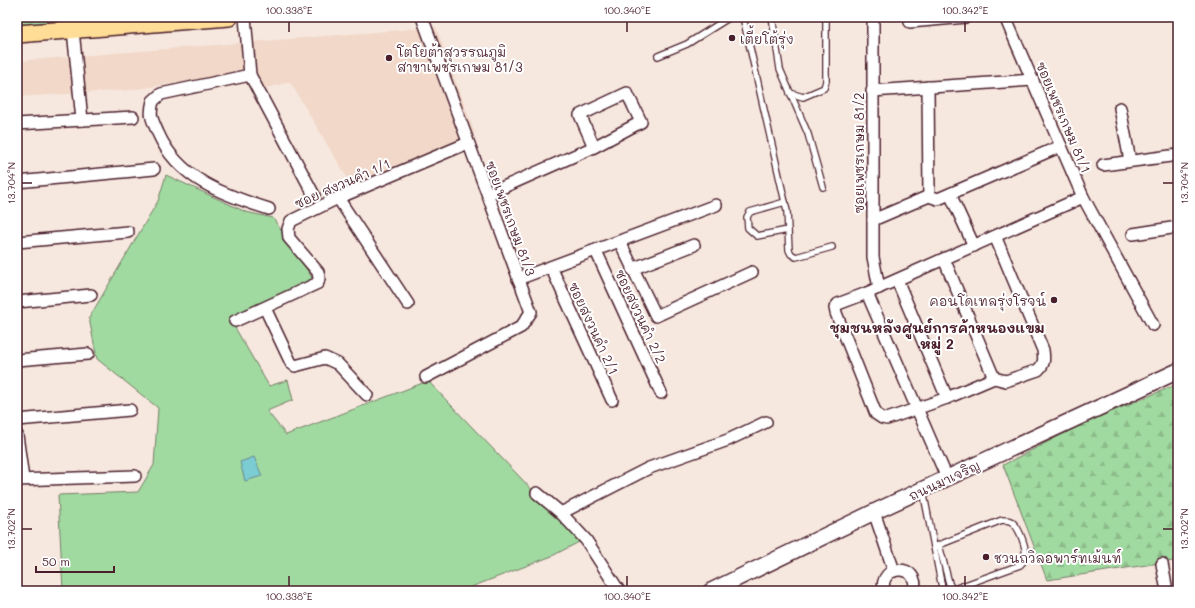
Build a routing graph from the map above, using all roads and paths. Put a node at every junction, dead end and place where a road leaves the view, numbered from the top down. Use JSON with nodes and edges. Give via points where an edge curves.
{"nodes":[{"id":1,"x":229,"y":17,"type":"edge"},
{"id":2,"x":245,"y":17,"type":"edge"},
{"id":3,"x":422,"y":17,"type":"edge"},
{"id":4,"x":730,"y":17,"type":"edge"},
{"id":5,"x":743,"y":17,"type":"edge"},
{"id":6,"x":772,"y":17,"type":"edge"},
{"id":7,"x":826,"y":17,"type":"edge"},
{"id":8,"x":873,"y":17,"type":"edge"},
{"id":9,"x":966,"y":17,"type":"edge"},
{"id":10,"x":1005,"y":17,"type":"edge"},
{"id":11,"x":910,"y":22,"type":"dead end"},
{"id":12,"x":73,"y":30,"type":"junction"},
{"id":13,"x":17,"y":34,"type":"edge"},
{"id":14,"x":658,"y":56,"type":"dead end"},
{"id":15,"x":250,"y":75,"type":"junction"},
{"id":16,"x":1033,"y":80,"type":"junction"},
{"id":17,"x":928,"y":87,"type":"junction"},
{"id":18,"x":872,"y":91,"type":"junction"},
{"id":19,"x":790,"y":93,"type":"junction"},
{"id":20,"x":1120,"y":108,"type":"dead end"},
{"id":21,"x":133,"y":116,"type":"dead end"},
{"id":22,"x":82,"y":120,"type":"junction"},
{"id":23,"x":17,"y":124,"type":"edge"},
{"id":24,"x":468,"y":143,"type":"junction"},
{"id":25,"x":1060,"y":146,"type":"junction"},
{"id":26,"x":594,"y":147,"type":"junction"},
{"id":27,"x":1178,"y":155,"type":"edge"},
{"id":28,"x":1130,"y":161,"type":"junction"},
{"id":29,"x":1103,"y":165,"type":"dead end"},
{"id":30,"x":154,"y":169,"type":"dead end"},
{"id":31,"x":17,"y":182,"type":"edge"},
{"id":32,"x":823,"y":187,"type":"dead end"},
{"id":33,"x":488,"y":194,"type":"junction"},
{"id":34,"x":950,"y":194,"type":"junction"},
{"id":35,"x":314,"y":195,"type":"dead end"},
{"id":36,"x":929,"y":196,"type":"junction"},
{"id":37,"x":1083,"y":197,"type":"junction"},
{"id":38,"x":338,"y":198,"type":"junction"},
{"id":39,"x":785,"y":202,"type":"junction"},
{"id":40,"x":716,"y":205,"type":"dead end"},
{"id":41,"x":269,"y":209,"type":"dead end"},
{"id":42,"x":873,"y":220,"type":"junction"},
{"id":43,"x":1178,"y":227,"type":"edge"},
{"id":44,"x":788,"y":230,"type":"junction"},
{"id":45,"x":128,"y":232,"type":"dead end"},
{"id":46,"x":1133,"y":234,"type":"dead end"},
{"id":47,"x":995,"y":236,"type":"junction"},
{"id":48,"x":17,"y":242,"type":"edge"},
{"id":49,"x":620,"y":242,"type":"junction"},
{"id":50,"x":694,"y":245,"type":"dead end"},
{"id":51,"x":974,"y":246,"type":"junction"},
{"id":52,"x":832,"y":247,"type":"dead end"},
{"id":53,"x":596,"y":251,"type":"junction"},
{"id":54,"x":944,"y":259,"type":"junction"},
{"id":55,"x":551,"y":267,"type":"junction"},
{"id":56,"x":632,"y":269,"type":"junction"},
{"id":57,"x":752,"y":272,"type":"dead end"},
{"id":58,"x":518,"y":279,"type":"junction"},
{"id":59,"x":897,"y":280,"type":"junction"},
{"id":60,"x":879,"y":288,"type":"junction"},
{"id":61,"x":867,"y":293,"type":"junction"},
{"id":62,"x":91,"y":295,"type":"dead end"},
{"id":63,"x":17,"y":302,"type":"edge"},
{"id":64,"x":408,"y":304,"type":"dead end"},
{"id":65,"x":266,"y":308,"type":"junction"},
{"id":66,"x":235,"y":321,"type":"dead end"},
{"id":67,"x":1153,"y":325,"type":"dead end"},
{"id":68,"x":88,"y":354,"type":"dead end"},
{"id":69,"x":17,"y":360,"type":"edge"},
{"id":70,"x":1178,"y":371,"type":"edge"},
{"id":71,"x":426,"y":377,"type":"dead end"},
{"id":72,"x":994,"y":378,"type":"junction"},
{"id":73,"x":661,"y":393,"type":"dead end"},
{"id":74,"x":367,"y":395,"type":"dead end"},
{"id":75,"x":946,"y":398,"type":"junction"},
{"id":76,"x":612,"y":400,"type":"dead end"},
{"id":77,"x":918,"y":409,"type":"junction"},
{"id":78,"x":130,"y":410,"type":"dead end"},
{"id":79,"x":17,"y":420,"type":"edge"},
{"id":80,"x":766,"y":422,"type":"dead end"},
{"id":81,"x":17,"y":435,"type":"edge"},
{"id":82,"x":135,"y":476,"type":"dead end"},
{"id":83,"x":947,"y":478,"type":"junction"},
{"id":84,"x":20,"y":479,"type":"edge"},
{"id":85,"x":923,"y":489,"type":"junction"},
{"id":86,"x":537,"y":493,"type":"dead end"},
{"id":87,"x":874,"y":512,"type":"junction"},
{"id":88,"x":560,"y":513,"type":"junction"},
{"id":89,"x":936,"y":546,"type":"junction"},
{"id":90,"x":1162,"y":564,"type":"dead end"},
{"id":91,"x":894,"y":571,"type":"junction"},
{"id":92,"x":942,"y":588,"type":"dead end"},
{"id":93,"x":619,"y":591,"type":"edge"},
{"id":94,"x":711,"y":591,"type":"edge"},
{"id":95,"x":884,"y":591,"type":"edge"},
{"id":96,"x":914,"y":591,"type":"edge"},
{"id":97,"x":1166,"y":591,"type":"edge"}],
"edges":[{"from":1,"to":12,"type":"main road"},
{"from":2,"to":15,"type":"street"},
{"from":3,"to":24,"type":"street","name":"ซอยเพชรเกษม 81/3"},
{"from":4,"to":14,"type":"lane","via":[[687,44]]},
{"from":5,"to":39,"type":"lane"},
{"from":6,"to":19,"type":"lane","via":[[780,69]]},
{"from":7,"to":19,"type":"lane","via":[[824,88],[803,97]]},
{"from":8,"to":18,"type":"street","name":"ซอยเพชรเกษม 81/2"},
{"from":9,"to":11,"type":"street"},
{"from":10,"to":16,"type":"street","name":"ซอยเพชรเกษม 81/1"},
{"from":12,"to":13,"type":"main road"},
{"from":12,"to":22,"type":"street"},
{"from":15,"to":35,"type":"street"},
{"from":15,"to":41,"type":"street","via":[[161,94],[153,101],[150,113],[165,148],[191,176],[238,199]]},
{"from":16,"to":17,"type":"street"},
{"from":16,"to":25,"type":"street","name":"ซอยเพชรเกษม 81/1"},
{"from":17,"to":18,"type":"street"},
{"from":17,"to":36,"type":"street"},
{"from":18,"to":42,"type":"street","name":"ซอยเพชรเกษม 81/2"},
{"from":19,"to":32,"type":"lane","via":[[808,134]]},
{"from":20,"to":28,"type":"street"},
{"from":21,"to":22,"type":"street"},
{"from":22,"to":23,"type":"street"},
{"from":24,"to":33,"type":"street","name":"ซอยเพชรเกษม 81/3"},
{"from":24,"to":38,"type":"street","name":"ซอย สงวนคำ 1/1"},
{"from":25,"to":34,"type":"street"},
{"from":25,"to":37,"type":"street","name":"ซอยเพชรเกษม 81/1"},
{"from":26,"to":26,"type":"street","via":[[580,116],[627,93],[641,122]]},
{"from":26,"to":33,"type":"street"},
{"from":27,"to":28,"type":"street"},
{"from":28,"to":29,"type":"street"},
{"from":30,"to":31,"type":"street"},
{"from":33,"to":58,"type":"street","name":"ซอยเพชรเกษม 81/3"},
{"from":34,"to":36,"type":"street","via":[[938,199]]},
{"from":34,"to":51,"type":"street"},
{"from":36,"to":42,"type":"street"},
{"from":37,"to":47,"type":"street"},
{"from":37,"to":67,"type":"street","name":"ซอยเพชรเกษม 81/1"},
{"from":38,"to":64,"type":"street"},
{"from":38,"to":65,"type":"street","name":"ซอย สงวนคำ 1/1","via":[[292,221],[288,230],[289,238],[318,272],[318,283]]},
{"from":39,"to":44,"type":"lane"},
{"from":39,"to":44,"type":"lane","via":[[750,212],[748,228],[757,236]]},
{"from":40,"to":49,"type":"street"},
{"from":42,"to":60,"type":"street","name":"ซอยเพชรเกษม 81/2","via":[[873,257]]},
{"from":43,"to":46,"type":"street"},
{"from":44,"to":52,"type":"lane","via":[[789,250],[796,257]]},
{"from":45,"to":48,"type":"street"},
{"from":47,"to":51,"type":"street"},
{"from":47,"to":72,"type":"street","via":[[1043,350],[1044,362],[1038,370],[1006,381]]},
{"from":49,"to":53,"type":"street"},
{"from":49,"to":56,"type":"street"},
{"from":50,"to":56,"type":"street"},
{"from":51,"to":54,"type":"street"},
{"from":53,"to":55,"type":"street"},
{"from":53,"to":73,"type":"street","name":"ซอยสงวนคำ 2/2"},
{"from":54,"to":59,"type":"street"},
{"from":54,"to":72,"type":"street"},
{"from":55,"to":58,"type":"street"},
{"from":55,"to":76,"type":"street","name":"ซอยสงวนคำ 2/1"},
{"from":56,"to":57,"type":"street","via":[[656,316]]},
{"from":58,"to":71,"type":"street","name":"ซอยเพชรเกษม 81/3","via":[[531,312],[521,327]]},
{"from":59,"to":60,"type":"street"},
{"from":59,"to":75,"type":"street"},
{"from":60,"to":61,"type":"street"},
{"from":61,"to":77,"type":"street"},
{"from":61,"to":77,"type":"street","via":[[838,304],[835,308],[876,414],[887,419]]},
{"from":62,"to":63,"type":"street"},
{"from":65,"to":66,"type":"street"},
{"from":65,"to":74,"type":"street","via":[[291,363],[295,366],[325,358],[338,364]]},
{"from":68,"to":69,"type":"street"},
{"from":70,"to":83,"type":"main road","name":"ถนนมาเจริญ"},
{"from":72,"to":75,"type":"street"},
{"from":75,"to":77,"type":"street"},
{"from":77,"to":83,"type":"street"},
{"from":78,"to":79,"type":"street"},
{"from":80,"to":88,"type":"street","via":[[728,440],[649,468]]},
{"from":81,"to":84,"type":"street"},
{"from":82,"to":84,"type":"street"},
{"from":83,"to":85,"type":"main road","name":"ถนนมาเจริญ"},
{"from":85,"to":87,"type":"main road","name":"ถนนมาเจริญ"},
{"from":85,"to":89,"type":"lane"},
{"from":86,"to":88,"type":"street"},
{"from":87,"to":91,"type":"street"},
{"from":87,"to":94,"type":"main road","name":"ถนนมาเจริญ"},
{"from":88,"to":93,"type":"street","via":[[586,540]]},
{"from":89,"to":89,"type":"lane","via":[[1002,520],[1008,520],[1018,530],[1025,558],[1020,565],[954,589],[951,588]]},
{"from":89,"to":92,"type":"lane"},
{"from":90,"to":97,"type":"street"},
{"from":91,"to":95,"type":"street","via":[[886,577]]},
{"from":91,"to":96,"type":"street","via":[[909,573],[915,582]]}]}
